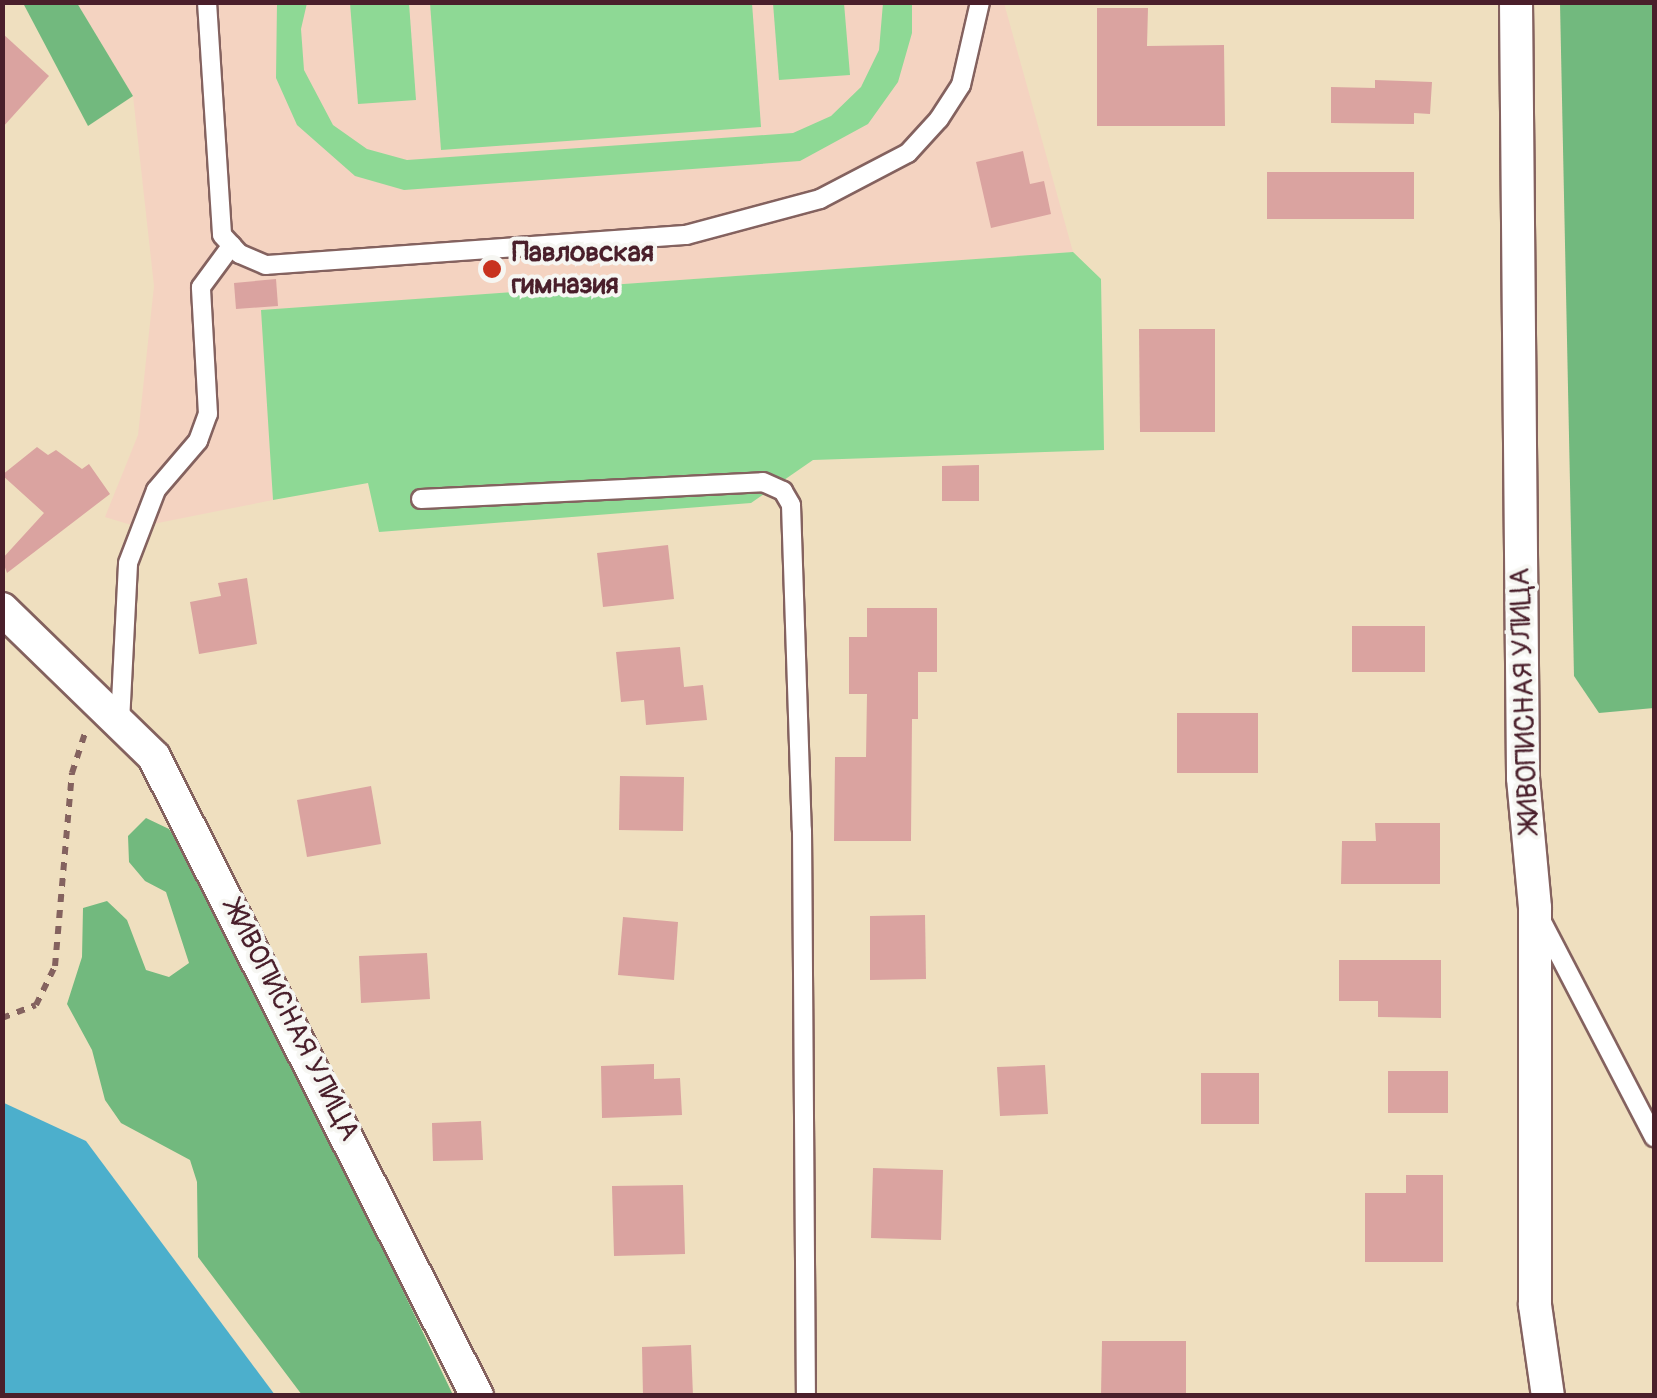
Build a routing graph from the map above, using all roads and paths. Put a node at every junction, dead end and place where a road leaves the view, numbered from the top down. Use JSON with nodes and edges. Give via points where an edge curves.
{"nodes":[{"id":1,"x":208,"y":2,"type":"edge"},
{"id":2,"x":980,"y":2,"type":"edge"},
{"id":3,"x":1516,"y":2,"type":"edge"},
{"id":4,"x":232,"y":245,"type":"junction"},
{"id":5,"x":421,"y":499,"type":"dead end"},
{"id":6,"x":2,"y":608,"type":"edge"},
{"id":7,"x":110,"y":712,"type":"junction"},
{"id":8,"x":1535,"y":908,"type":"junction"},
{"id":9,"x":2,"y":1018,"type":"edge"},
{"id":10,"x":1654,"y":1137,"type":"edge"},
{"id":11,"x":476,"y":1396,"type":"edge"},
{"id":12,"x":806,"y":1396,"type":"edge"},
{"id":13,"x":1548,"y":1396,"type":"edge"}],
"edges":[{"from":1,"to":4,"type":"lane","via":[[221,223]]},
{"from":2,"to":4,"type":"lane","via":[[962,85],[908,153],[820,199],[736,227],[266,265]]},
{"from":3,"to":8,"type":"street","name":"ЖИВОПИСНАЯ УЛИЦА","via":[[1523,778]]},
{"from":4,"to":7,"type":"lane","via":[[201,287],[208,414],[198,441],[156,490],[128,562]]},
{"from":5,"to":12,"type":"lane","via":[[763,482],[783,490],[791,505],[802,830]]},
{"from":6,"to":7,"type":"street","name":"ЖИВОПИСНАЯ УЛИЦА"},
{"from":7,"to":9,"type":"path","via":[[72,772],[49,984],[36,1004]]},
{"from":7,"to":11,"type":"street","name":"ЖИВОПИСНАЯ УЛИЦА","via":[[154,757],[246,927]]},
{"from":8,"to":10,"type":"lane"},
{"from":8,"to":13,"type":"street","name":"ЖИВОПИСНАЯ УЛИЦА","via":[[1535,1305]]}]}
